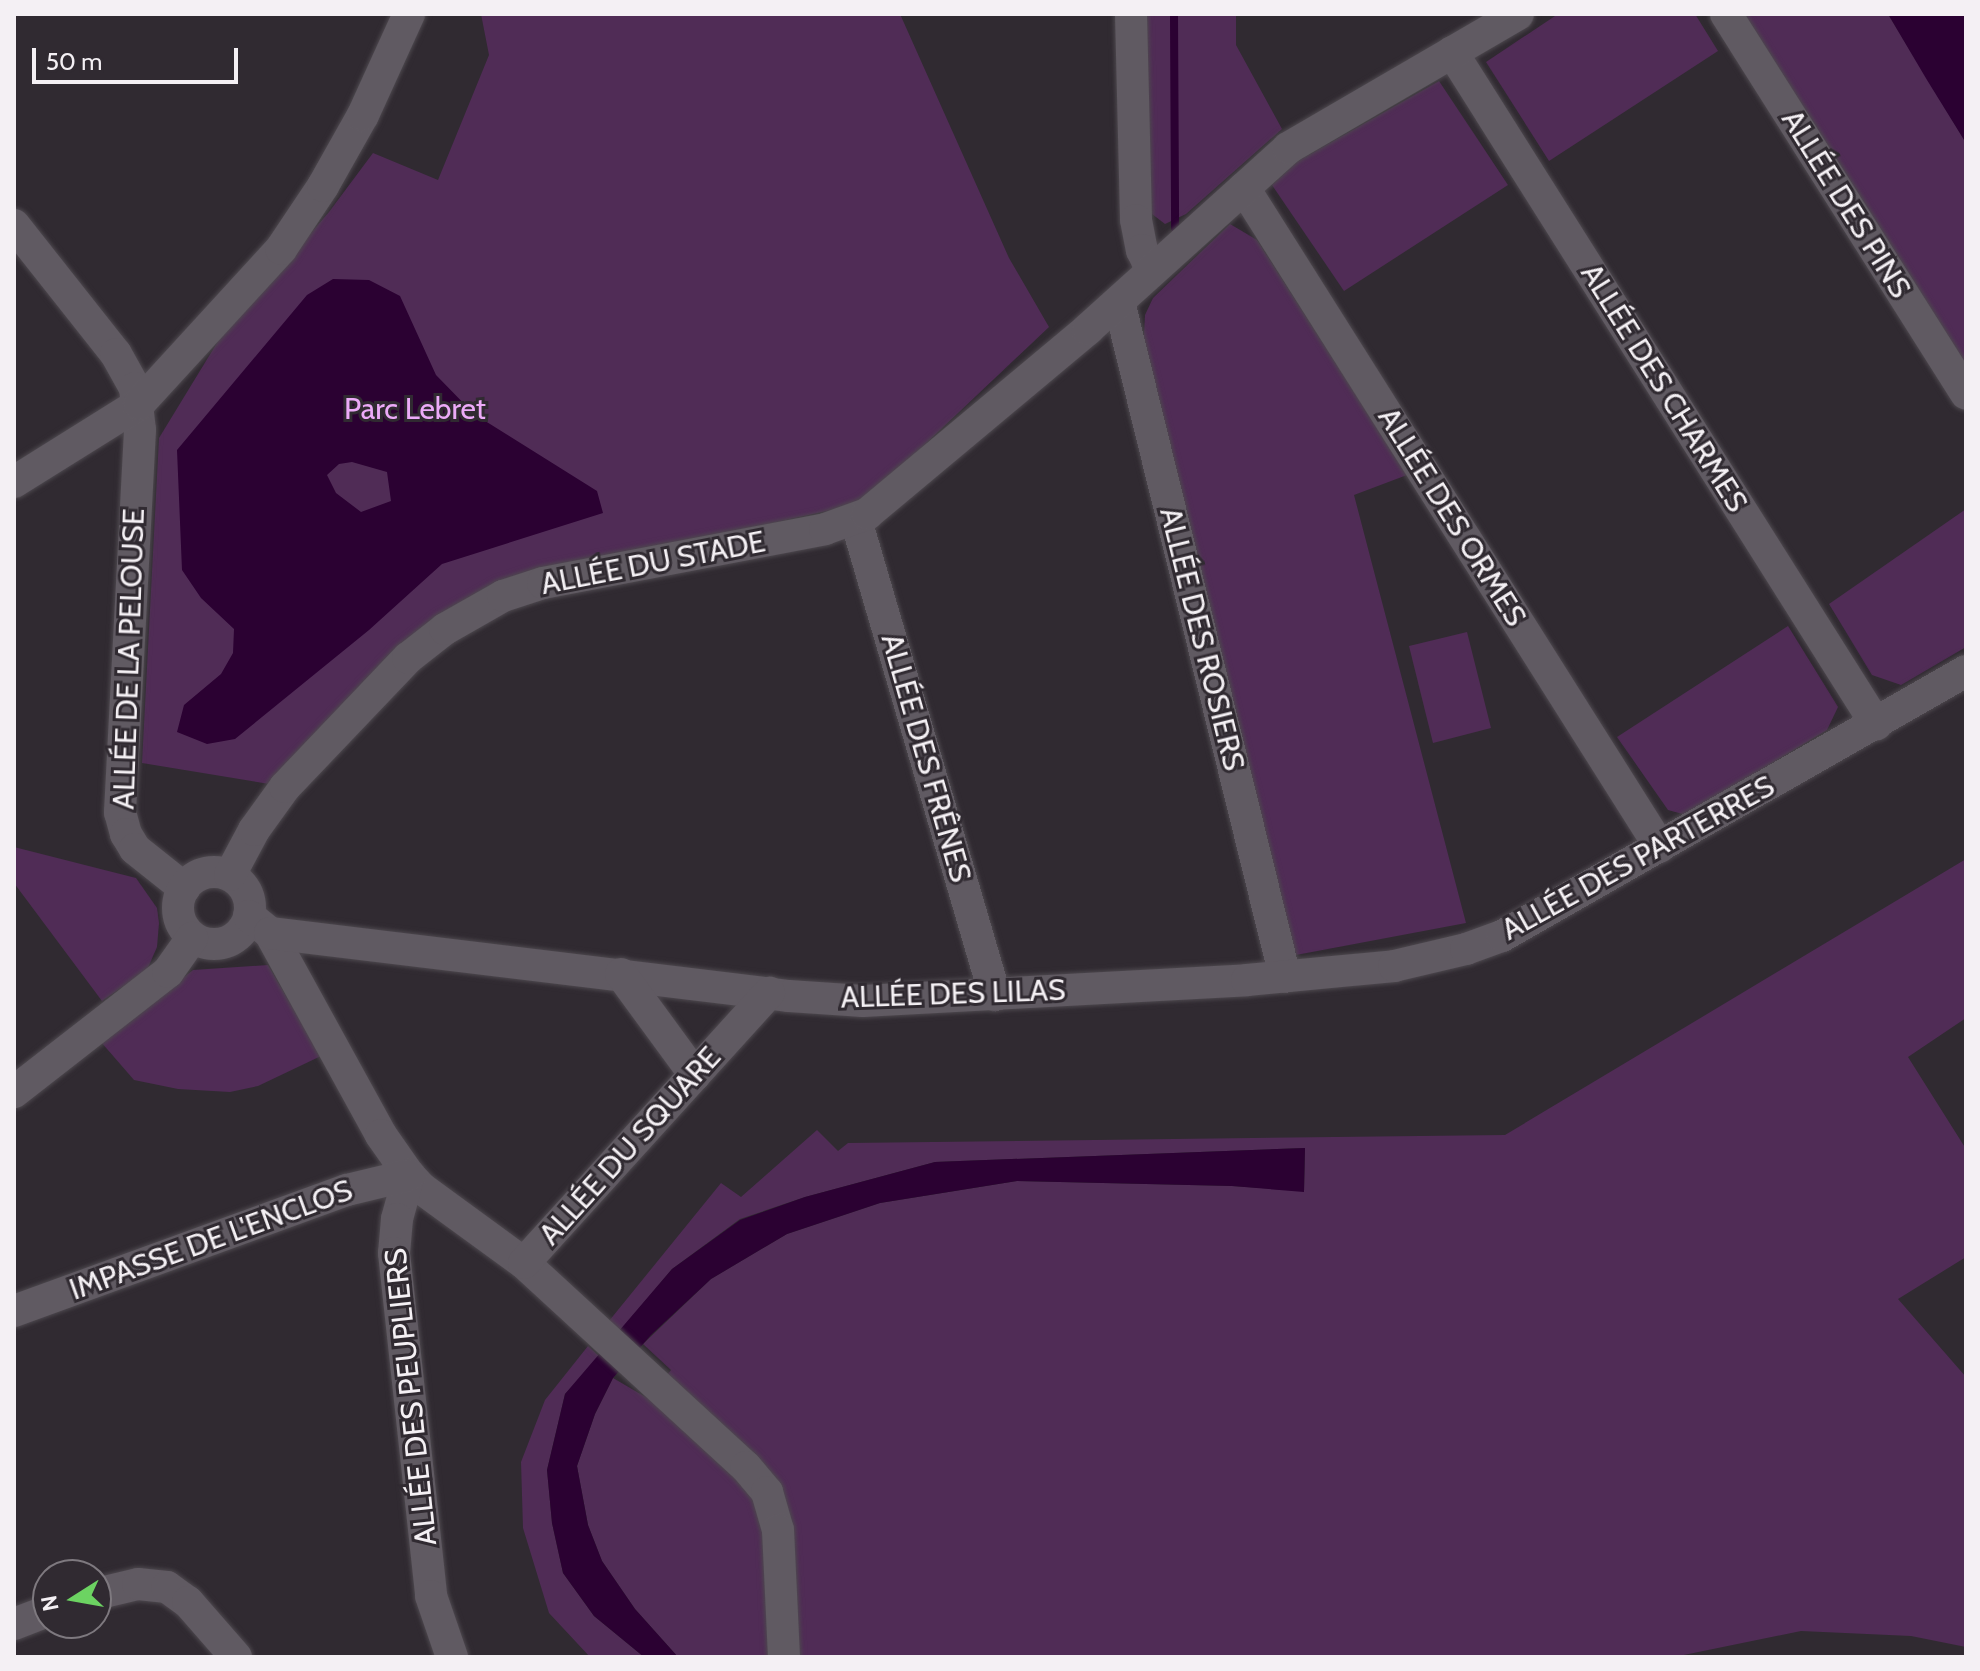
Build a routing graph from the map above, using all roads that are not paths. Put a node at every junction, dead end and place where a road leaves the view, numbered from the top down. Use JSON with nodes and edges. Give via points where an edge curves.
{"nodes":[{"id":1,"x":409,"y":14,"type":"edge"},
{"id":2,"x":1131,"y":14,"type":"edge"},
{"id":3,"x":1518,"y":14,"type":"edge"},
{"id":4,"x":1726,"y":14,"type":"edge"},
{"id":5,"x":1452,"y":52,"type":"junction"},
{"id":6,"x":1244,"y":188,"type":"junction"},
{"id":7,"x":14,"y":225,"type":"edge"},
{"id":8,"x":24,"y":260,"type":"edge"},
{"id":9,"x":1152,"y":271,"type":"junction"},
{"id":10,"x":1119,"y":302,"type":"junction"},
{"id":11,"x":1966,"y":393,"type":"edge"},
{"id":12,"x":139,"y":404,"type":"junction"},
{"id":13,"x":14,"y":482,"type":"edge"},
{"id":14,"x":856,"y":520,"type":"junction"},
{"id":15,"x":1966,"y":671,"type":"edge"},
{"id":16,"x":1876,"y":724,"type":"junction"},
{"id":17,"x":1660,"y":847,"type":"junction"},
{"id":18,"x":230,"y":875,"type":"junction"},
{"id":19,"x":184,"y":888,"type":"junction"},
{"id":20,"x":260,"y":925,"type":"junction"},
{"id":21,"x":192,"y":938,"type":"junction"},
{"id":22,"x":621,"y":974,"type":"junction"},
{"id":23,"x":1285,"y":977,"type":"junction"},
{"id":24,"x":769,"y":993,"type":"junction"},
{"id":25,"x":995,"y":995,"type":"junction"},
{"id":26,"x":695,"y":1075,"type":"junction"},
{"id":27,"x":17,"y":1084,"type":"edge"},
{"id":28,"x":409,"y":1175,"type":"junction"},
{"id":29,"x":524,"y":1263,"type":"junction"},
{"id":30,"x":14,"y":1311,"type":"edge"},
{"id":31,"x":112,"y":1590,"type":"edge"},
{"id":32,"x":236,"y":1657,"type":"edge"},
{"id":33,"x":452,"y":1657,"type":"edge"},
{"id":34,"x":784,"y":1657,"type":"edge"}],
"edges":[{"from":1,"to":12,"type":"street","via":[[363,115],[297,227]]},
{"from":2,"to":9,"type":"street","via":[[1136,220]]},
{"from":3,"to":5,"type":"street","name":"ALLÉE DU STADE"},
{"from":4,"to":11,"type":"street","name":"ALLÉE DES PINS"},
{"from":5,"to":6,"type":"street","name":"ALLÉE DU STADE","via":[[1302,138]]},
{"from":5,"to":16,"type":"street","name":"ALLÉE DES CHARMES"},
{"from":6,"to":9,"type":"street","name":"ALLÉE DU STADE"},
{"from":6,"to":17,"type":"street","name":"ALLÉE DES ORMES"},
{"from":7,"to":8,"type":"street"},
{"from":8,"to":12,"type":"street","via":[[124,366]]},
{"from":9,"to":10,"type":"street","name":"ALLÉE DU STADE"},
{"from":10,"to":14,"type":"street","name":"ALLÉE DU STADE"},
{"from":10,"to":23,"type":"street","name":"ALLÉE DES ROSIERS"},
{"from":12,"to":13,"type":"street"},
{"from":12,"to":19,"type":"street","name":"ALLÉE DE LA PELOUSE","via":[[120,812],[135,849]]},
{"from":14,"to":18,"type":"street","name":"ALLÉE DU STADE","via":[[543,583],[462,617],[408,658],[285,787]]},
{"from":14,"to":25,"type":"street","name":"ALLÉE DES FRÊNES"},
{"from":15,"to":16,"type":"street","name":"ALLÉE DES PARTERRES"},
{"from":16,"to":17,"type":"street","name":"ALLÉE DES PARTERRES"},
{"from":17,"to":23,"type":"street","name":"ALLÉE DES PARTERRES","via":[[1484,944],[1394,966]]},
{"from":18,"to":19,"type":"street","via":[[204,873]]},
{"from":18,"to":20,"type":"street","via":[[245,890]]},
{"from":19,"to":21,"type":"street","via":[[178,915]]},
{"from":20,"to":21,"type":"street","via":[[229,941],[208,944]]},
{"from":20,"to":22,"type":"street","name":"ALLÉE DES LILAS"},
{"from":20,"to":28,"type":"street"},
{"from":21,"to":27,"type":"street","via":[[168,972]]},
{"from":22,"to":24,"type":"street","name":"ALLÉE DES LILAS"},
{"from":22,"to":26,"type":"street"},
{"from":23,"to":25,"type":"street","name":"ALLÉE DES LILAS"},
{"from":24,"to":25,"type":"street","name":"ALLÉE DES LILAS","via":[[886,1001]]},
{"from":24,"to":26,"type":"street","name":"ALLÉE DU SQUARE"},
{"from":26,"to":29,"type":"street","name":"ALLÉE DU SQUARE"},
{"from":28,"to":29,"type":"street","name":"ALLÉE DU SQUARE"},
{"from":28,"to":30,"type":"street","name":"IMPASSE DE L'ENCLOS","via":[[347,1190]]},
{"from":28,"to":33,"type":"street","name":"ALLÉE DES PEUPLIERS","via":[[394,1253],[431,1596]]},
{"from":29,"to":34,"type":"street","via":[[746,1467],[773,1504]]},
{"from":31,"to":32,"type":"street","via":[[138,1584],[167,1587],[188,1602]]}]}
